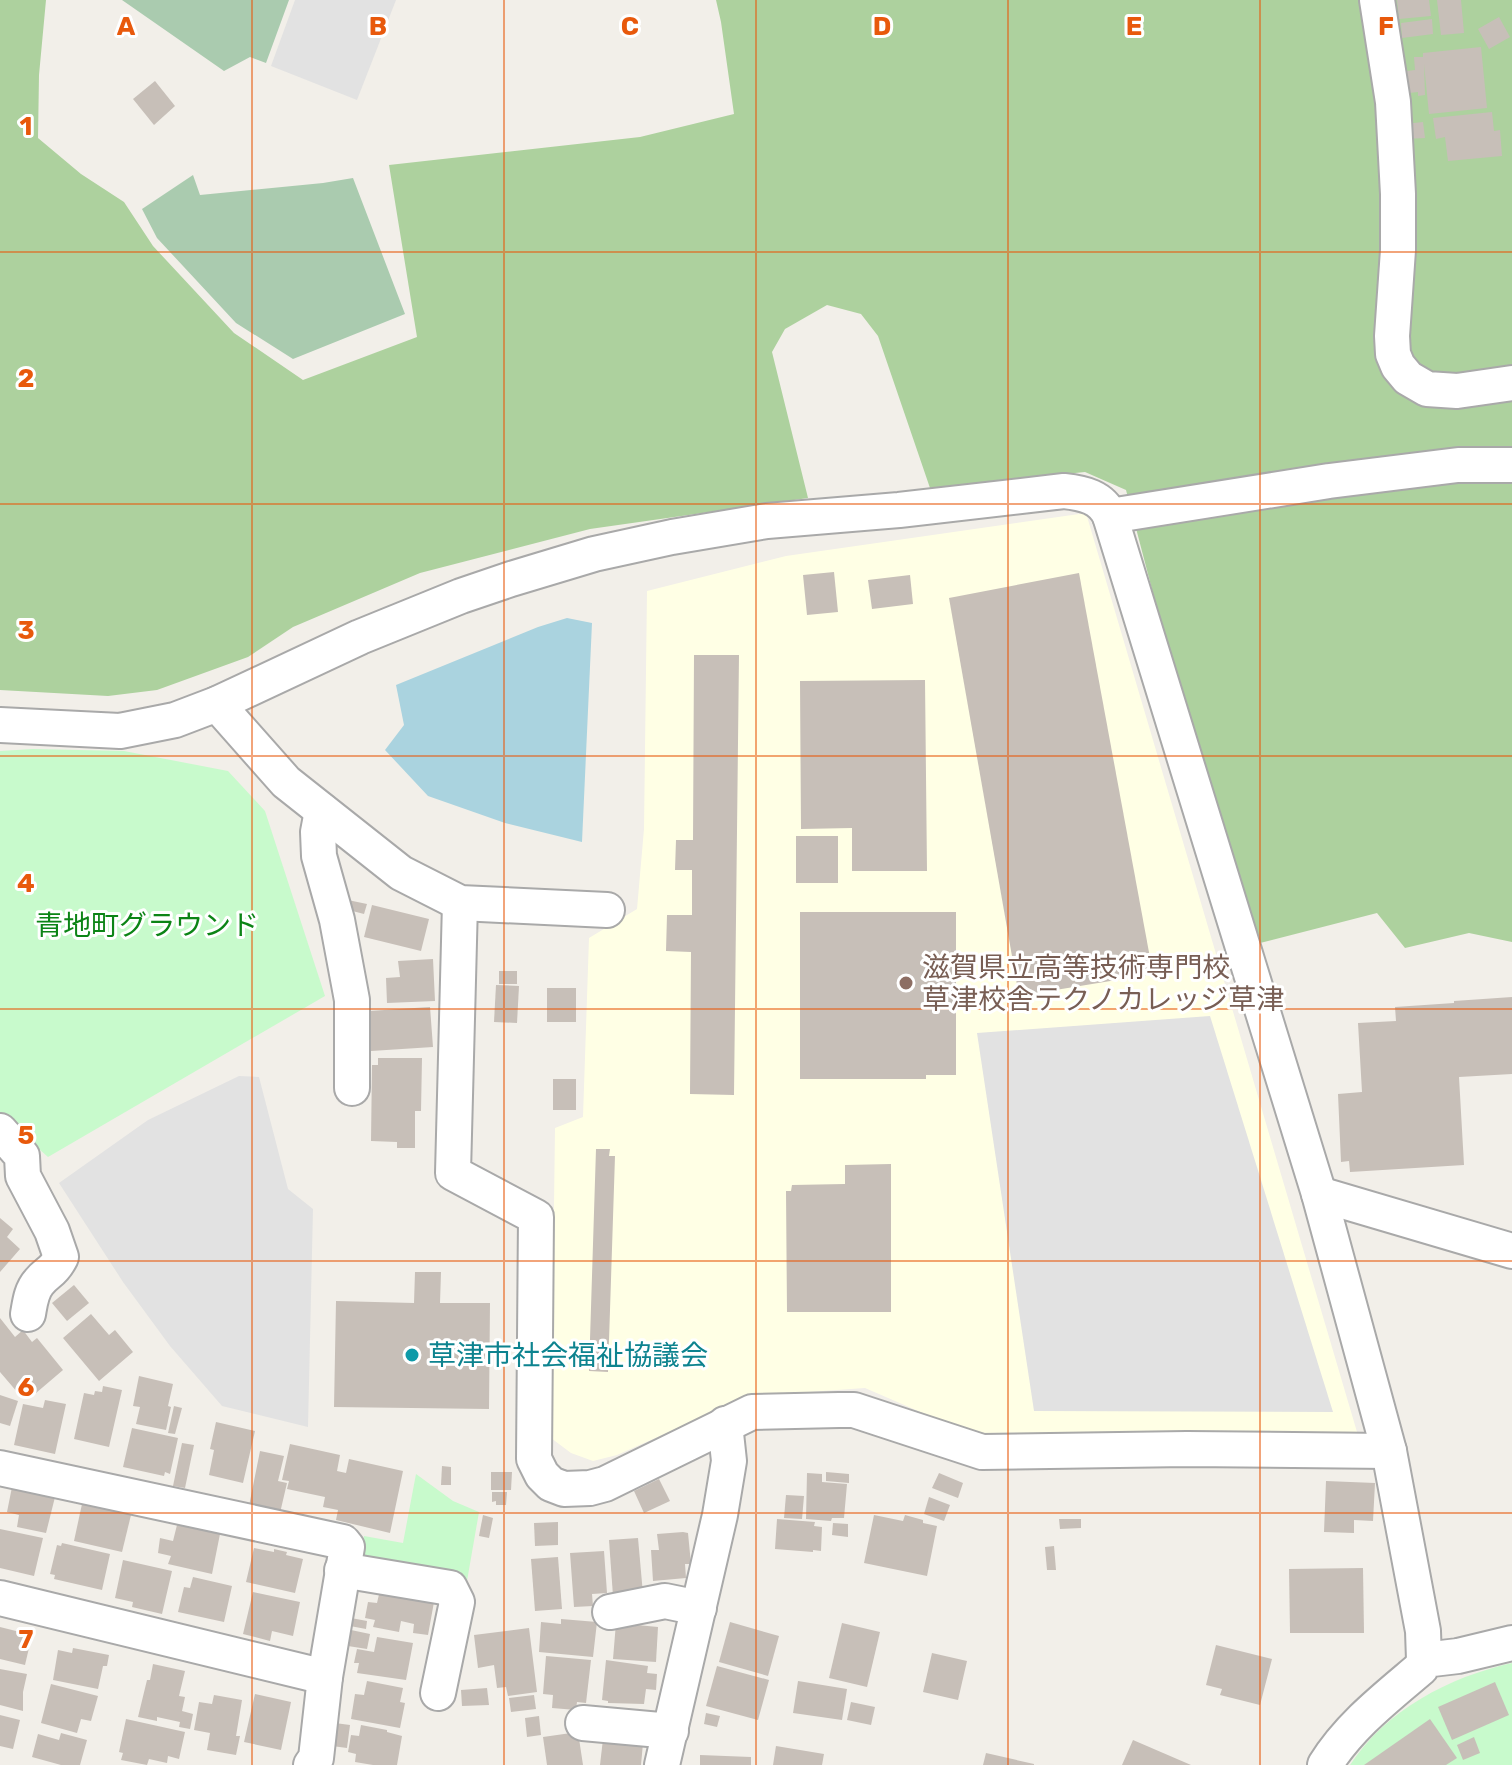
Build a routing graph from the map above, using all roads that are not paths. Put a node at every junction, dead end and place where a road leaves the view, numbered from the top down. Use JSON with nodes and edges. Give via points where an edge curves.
{"nodes":[{"id":1,"x":1377,"y":0,"type":"edge"},
{"id":2,"x":1512,"y":383,"type":"edge"},
{"id":3,"x":1512,"y":465,"type":"edge"},
{"id":4,"x":1110,"y":516,"type":"junction"},
{"id":5,"x":217,"y":704,"type":"junction"},
{"id":6,"x":0,"y":725,"type":"edge"},
{"id":7,"x":322,"y":811,"type":"junction"},
{"id":8,"x":460,"y":903,"type":"junction"},
{"id":9,"x":607,"y":910,"type":"dead end"},
{"id":10,"x":352,"y":1088,"type":"dead end"},
{"id":11,"x":11,"y":1144,"type":"edge"},
{"id":12,"x":1319,"y":1194,"type":"junction"},
{"id":13,"x":1512,"y":1251,"type":"edge"},
{"id":14,"x":28,"y":1314,"type":"dead end"},
{"id":15,"x":725,"y":1424,"type":"junction"},
{"id":16,"x":1389,"y":1451,"type":"junction"},
{"id":17,"x":0,"y":1468,"type":"edge"},
{"id":18,"x":342,"y":1570,"type":"junction"},
{"id":19,"x":0,"y":1598,"type":"edge"},
{"id":20,"x":699,"y":1608,"type":"junction"},
{"id":21,"x":610,"y":1612,"type":"dead end"},
{"id":22,"x":1512,"y":1643,"type":"edge"},
{"id":23,"x":1424,"y":1660,"type":"junction"},
{"id":24,"x":325,"y":1677,"type":"junction"},
{"id":25,"x":438,"y":1693,"type":"dead end"},
{"id":26,"x":583,"y":1723,"type":"dead end"},
{"id":27,"x":671,"y":1731,"type":"junction"},
{"id":28,"x":311,"y":1765,"type":"edge"},
{"id":29,"x":662,"y":1765,"type":"edge"},
{"id":30,"x":1325,"y":1765,"type":"edge"}],
"edges":[{"from":1,"to":2,"type":"street","via":[[1393,102],[1398,194],[1393,354],[1408,378],[1427,389],[1457,391]]},
{"from":3,"to":4,"type":"street","via":[[1458,465],[1329,481]]},
{"from":4,"to":5,"type":"street","via":[[1094,498],[1064,491],[767,521],[672,537],[594,554],[461,596]]},
{"from":4,"to":12,"type":"street"},
{"from":5,"to":6,"type":"street","via":[[175,720],[120,731]]},
{"from":5,"to":7,"type":"street","via":[[286,782]]},
{"from":7,"to":8,"type":"street","via":[[401,873]]},
{"from":7,"to":10,"type":"street","via":[[319,856],[352,1000]]},
{"from":8,"to":9,"type":"street"},
{"from":8,"to":15,"type":"street","via":[[453,1173],[536,1217],[534,1459],[542,1475],[564,1489],[605,1484]]},
{"from":11,"to":14,"type":"street","via":[[61,1257],[56,1269],[39,1281]]},
{"from":12,"to":13,"type":"street"},
{"from":12,"to":16,"type":"street"},
{"from":15,"to":16,"type":"street","via":[[752,1412],[854,1410],[982,1452]]},
{"from":15,"to":20,"type":"street","via":[[729,1461]]},
{"from":16,"to":23,"type":"street"},
{"from":17,"to":18,"type":"street","via":[[343,1542],[347,1547]]},
{"from":18,"to":24,"type":"street"},
{"from":18,"to":25,"type":"street","via":[[450,1588],[457,1602]]},
{"from":19,"to":24,"type":"street"},
{"from":20,"to":21,"type":"street","via":[[665,1601]]},
{"from":20,"to":27,"type":"street"},
{"from":22,"to":23,"type":"street"},
{"from":23,"to":30,"type":"street","via":[[1347,1735]]},
{"from":24,"to":28,"type":"street"},
{"from":26,"to":27,"type":"street"},
{"from":27,"to":29,"type":"street"}]}
